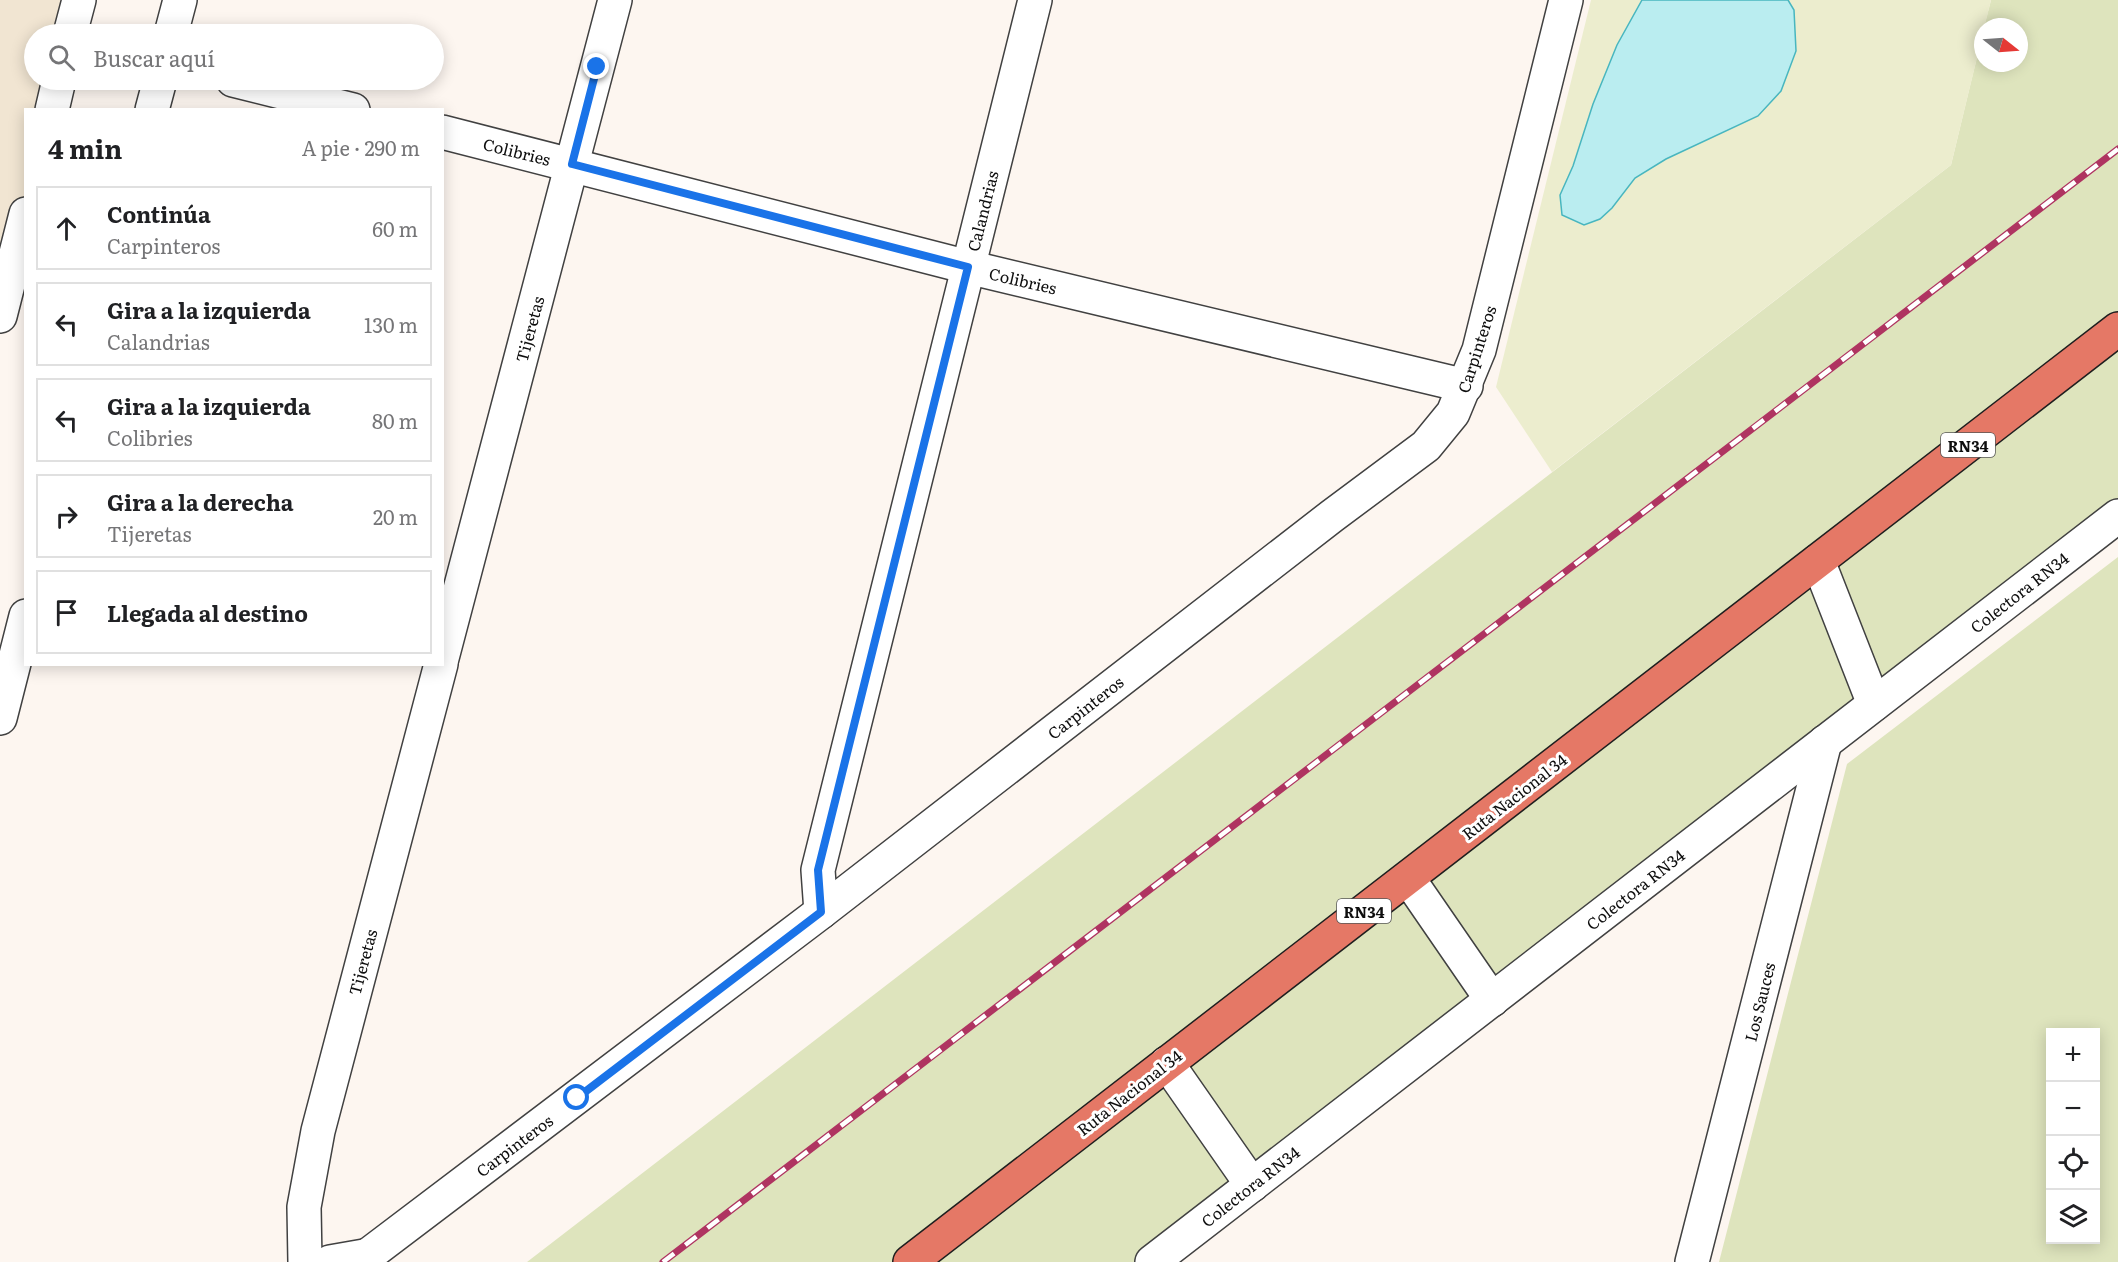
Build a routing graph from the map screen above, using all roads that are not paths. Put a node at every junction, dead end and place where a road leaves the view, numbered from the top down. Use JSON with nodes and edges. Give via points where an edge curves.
{"nodes":[{"id":1,"x":79,"y":0,"type":"edge"},
{"id":2,"x":180,"y":0,"type":"edge"},
{"id":3,"x":615,"y":0,"type":"edge"},
{"id":4,"x":1035,"y":0,"type":"edge"},
{"id":5,"x":1566,"y":0,"type":"edge"},
{"id":6,"x":73,"y":24,"type":"edge"},
{"id":7,"x":174,"y":24,"type":"edge"},
{"id":8,"x":57,"y":90,"type":"edge"},
{"id":9,"x":157,"y":90,"type":"edge"},
{"id":10,"x":273,"y":90,"type":"edge"},
{"id":11,"x":52,"y":108,"type":"edge"},
{"id":12,"x":153,"y":108,"type":"edge"},
{"id":13,"x":345,"y":108,"type":"edge"},
{"id":14,"x":444,"y":132,"type":"edge"},
{"id":15,"x":572,"y":164,"type":"junction"},
{"id":16,"x":24,"y":222,"type":"edge"},
{"id":17,"x":968,"y":267,"type":"junction"},
{"id":18,"x":1,"y":312,"type":"edge"},
{"id":19,"x":2118,"y":329,"type":"edge"},
{"id":20,"x":1466,"y":386,"type":"junction"},
{"id":21,"x":2118,"y":516,"type":"edge"},
{"id":22,"x":1818,"y":561,"type":"junction"},
{"id":23,"x":24,"y":624,"type":"edge"},
{"id":24,"x":444,"y":650,"type":"edge"},
{"id":25,"x":440,"y":666,"type":"edge"},
{"id":26,"x":1874,"y":704,"type":"junction"},
{"id":27,"x":0,"y":718,"type":"edge"},
{"id":28,"x":1825,"y":742,"type":"junction"},
{"id":29,"x":1408,"y":878,"type":"junction"},
{"id":30,"x":821,"y":912,"type":"junction"},
{"id":31,"x":1492,"y":1000,"type":"junction"},
{"id":32,"x":1167,"y":1063,"type":"junction"},
{"id":33,"x":1252,"y":1185,"type":"junction"},
{"id":34,"x":365,"y":1258,"type":"edge"},
{"id":35,"x":305,"y":1262,"type":"edge"},
{"id":36,"x":330,"y":1262,"type":"edge"},
{"id":37,"x":910,"y":1262,"type":"edge"},
{"id":38,"x":1152,"y":1262,"type":"edge"},
{"id":39,"x":1692,"y":1262,"type":"edge"}],
"edges":[{"from":1,"to":6,"type":"street"},
{"from":2,"to":7,"type":"street"},
{"from":3,"to":15,"type":"street","name":"Tijeretas"},
{"from":4,"to":17,"type":"street","name":"Calandrias"},
{"from":5,"to":20,"type":"street","name":"Carpinteros","via":[[1479,350]]},
{"from":8,"to":11,"type":"street"},
{"from":9,"to":12,"type":"street"},
{"from":10,"to":13,"type":"street"},
{"from":14,"to":15,"type":"street","name":"Colibries"},
{"from":15,"to":17,"type":"street","name":"Colibries"},
{"from":15,"to":24,"type":"street","name":"Tijeretas"},
{"from":16,"to":18,"type":"street"},
{"from":17,"to":20,"type":"street","name":"Colibries"},
{"from":17,"to":30,"type":"street","name":"Calandrias","via":[[818,870]]},
{"from":19,"to":22,"type":"highway","name":"Ruta Nacional 34","number":"RN34"},
{"from":20,"to":30,"type":"street","name":"Carpinteros","via":[[1454,413],[1426,447]]},
{"from":21,"to":26,"type":"street","name":"Colectora RN34"},
{"from":22,"to":26,"type":"street"},
{"from":22,"to":29,"type":"highway","name":"Ruta Nacional 34","number":"RN34"},
{"from":23,"to":27,"type":"street"},
{"from":25,"to":35,"type":"street","name":"Tijeretas","via":[[318,1131],[304,1208]]},
{"from":26,"to":28,"type":"street","name":"Colectora RN34"},
{"from":28,"to":31,"type":"street","name":"Colectora RN34"},
{"from":28,"to":39,"type":"street","name":"Los Sauces"},
{"from":29,"to":31,"type":"street"},
{"from":29,"to":32,"type":"highway","name":"Ruta Nacional 34","number":"RN34"},
{"from":30,"to":34,"type":"street","name":"Carpinteros"},
{"from":31,"to":33,"type":"street","name":"Colectora RN34"},
{"from":32,"to":33,"type":"street"},
{"from":32,"to":37,"type":"highway","name":"Ruta Nacional 34","number":"RN34"},
{"from":33,"to":38,"type":"street","name":"Colectora RN34"},
{"from":34,"to":36,"type":"street","name":"Carpinteros"}]}
